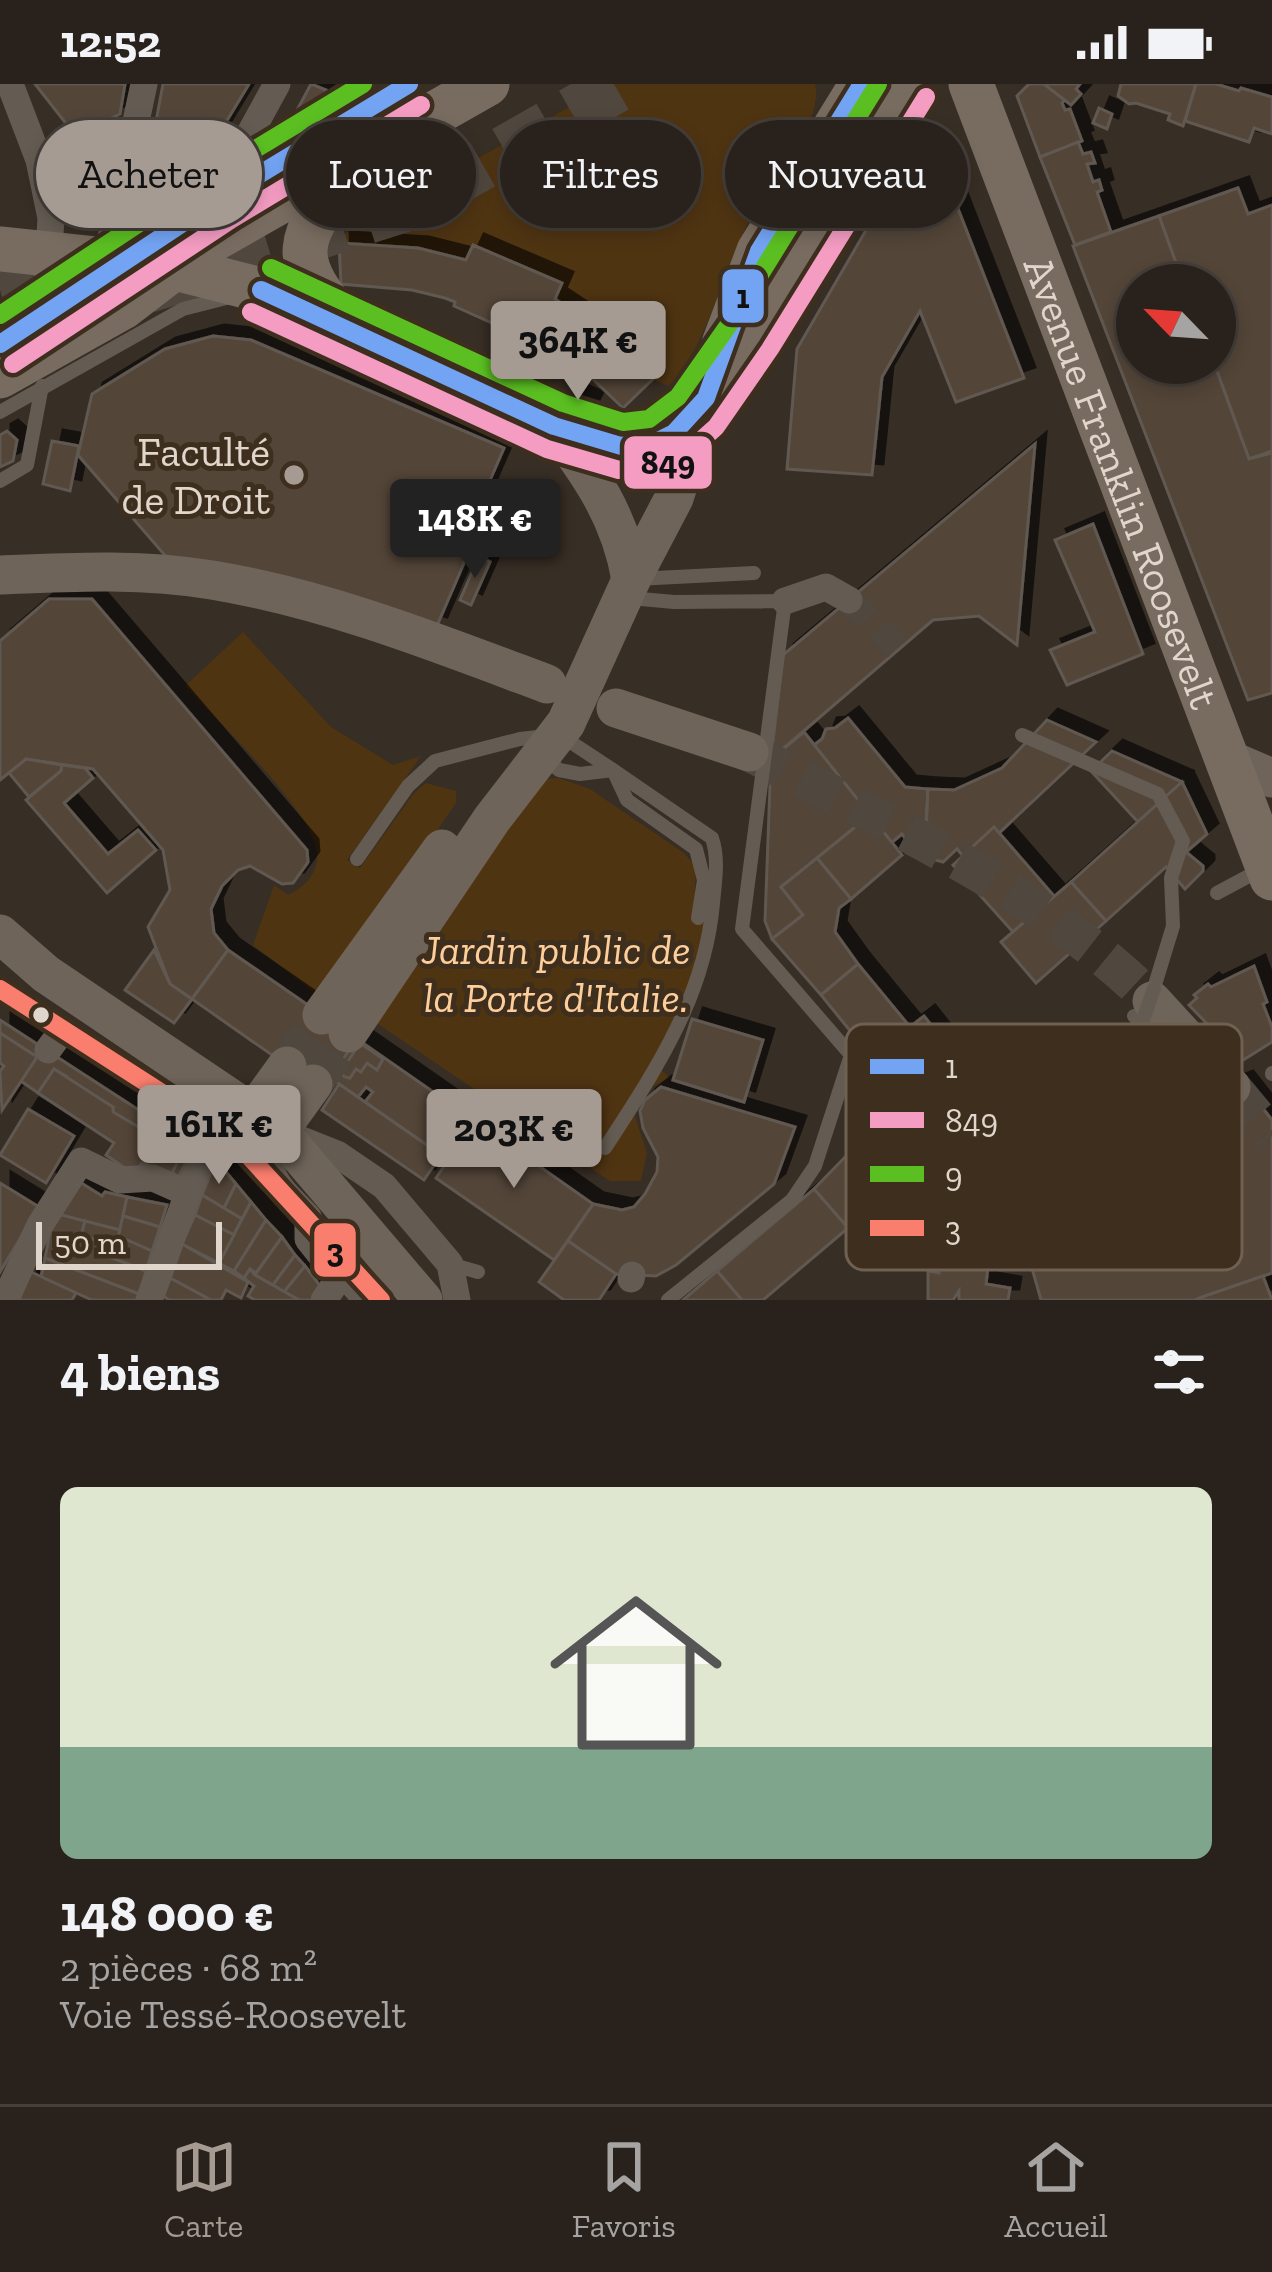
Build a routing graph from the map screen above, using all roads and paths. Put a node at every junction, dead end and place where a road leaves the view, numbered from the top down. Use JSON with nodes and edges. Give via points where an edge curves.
{"nodes":[{"id":1,"x":10,"y":84,"type":"edge"},
{"id":2,"x":144,"y":84,"type":"edge"},
{"id":3,"x":277,"y":84,"type":"edge"},
{"id":4,"x":409,"y":84,"type":"edge"},
{"id":5,"x":487,"y":84,"type":"edge"},
{"id":6,"x":906,"y":84,"type":"edge"},
{"id":7,"x":970,"y":84,"type":"edge"},
{"id":8,"x":852,"y":92,"type":"edge"},
{"id":9,"x":257,"y":120,"type":"edge"},
{"id":10,"x":424,"y":120,"type":"edge"},
{"id":11,"x":262,"y":173,"type":"edge"},
{"id":12,"x":286,"y":193,"type":"edge"},
{"id":13,"x":191,"y":228,"type":"edge"},
{"id":14,"x":191,"y":228,"type":"edge"},
{"id":15,"x":312,"y":228,"type":"edge"},
{"id":16,"x":0,"y":233,"type":"edge"},
{"id":17,"x":49,"y":243,"type":"junction"},
{"id":18,"x":0,"y":249,"type":"edge"},
{"id":19,"x":164,"y":255,"type":"junction"},
{"id":20,"x":261,"y":290,"type":"junction"},
{"id":21,"x":43,"y":317,"type":"junction"},
{"id":22,"x":356,"y":332,"type":"junction"},
{"id":23,"x":17,"y":367,"type":"edge"},
{"id":24,"x":706,"y":398,"type":"junction"},
{"id":25,"x":0,"y":412,"type":"edge"},
{"id":26,"x":554,"y":426,"type":"junction"},
{"id":27,"x":0,"y":481,"type":"edge"},
{"id":28,"x":754,"y":573,"type":"dead end"},
{"id":29,"x":0,"y":575,"type":"edge"},
{"id":30,"x":628,"y":589,"type":"junction"},
{"id":31,"x":849,"y":600,"type":"tunnel mouth"},
{"id":32,"x":785,"y":601,"type":"junction"},
{"id":33,"x":547,"y":684,"type":"dead end"},
{"id":34,"x":616,"y":708,"type":"dead end"},
{"id":35,"x":1022,"y":735,"type":"dead end"},
{"id":36,"x":554,"y":740,"type":"junction"},
{"id":37,"x":1225,"y":758,"type":"junction"},
{"id":38,"x":748,"y":761,"type":"tunnel mouth"},
{"id":39,"x":613,"y":770,"type":"junction"},
{"id":40,"x":1272,"y":778,"type":"edge"},
{"id":41,"x":357,"y":859,"type":"dead end"},
{"id":42,"x":1271,"y":870,"type":"edge"},
{"id":43,"x":1217,"y":893,"type":"dead end"},
{"id":44,"x":429,"y":912,"type":"junction"},
{"id":45,"x":698,"y":918,"type":"dead end"},
{"id":46,"x":382,"y":930,"type":"junction"},
{"id":47,"x":0,"y":934,"type":"edge"},
{"id":48,"x":0,"y":955,"type":"edge"},
{"id":49,"x":46,"y":974,"type":"junction"},
{"id":50,"x":0,"y":989,"type":"edge"},
{"id":51,"x":1145,"y":1003,"type":"junction"},
{"id":52,"x":1139,"y":1024,"type":"edge"},
{"id":53,"x":1162,"y":1024,"type":"edge"},
{"id":54,"x":846,"y":1050,"type":"edge"},
{"id":55,"x":846,"y":1067,"type":"edge"},
{"id":56,"x":300,"y":1075,"type":"tunnel mouth"},
{"id":57,"x":246,"y":1119,"type":"junction"},
{"id":58,"x":605,"y":1148,"type":"dead end"},
{"id":59,"x":271,"y":1175,"type":"junction"},
{"id":60,"x":188,"y":1193,"type":"junction"},
{"id":61,"x":308,"y":1217,"type":"junction"},
{"id":62,"x":340,"y":1293,"type":"edge"},
{"id":63,"x":5,"y":1300,"type":"edge"},
{"id":64,"x":149,"y":1300,"type":"edge"},
{"id":65,"x":381,"y":1300,"type":"edge"},
{"id":66,"x":423,"y":1300,"type":"edge"},
{"id":67,"x":458,"y":1300,"type":"edge"},
{"id":68,"x":668,"y":1300,"type":"edge"}],
"edges":[{"from":1,"to":17,"type":"street","via":[[39,160]]},
{"from":2,"to":19,"type":"street"},
{"from":3,"to":9,"type":"street"},
{"from":4,"to":11,"type":"lane"},
{"from":5,"to":10,"type":"main road"},
{"from":6,"to":24,"type":"main road"},
{"from":7,"to":37,"type":"main road","name":"Avenue Franklin Roosevelt"},
{"from":8,"to":24,"type":"main road","via":[[759,251]]},
{"from":12,"to":19,"type":"main road"},
{"from":13,"to":19,"type":"street"},
{"from":14,"to":19,"type":"lane"},
{"from":15,"to":22,"type":"main road","via":[[303,247],[315,285]]},
{"from":16,"to":17,"type":"main road"},
{"from":17,"to":18,"type":"main road"},
{"from":17,"to":19,"type":"main road"},
{"from":17,"to":21,"type":"street"},
{"from":19,"to":20,"type":"main road"},
{"from":19,"to":21,"type":"lane"},
{"from":19,"to":23,"type":"main road","via":[[123,307]]},
{"from":20,"to":22,"type":"main road"},
{"from":20,"to":23,"type":"lane"},
{"from":21,"to":23,"type":"street"},
{"from":22,"to":26,"type":"main road"},
{"from":23,"to":25,"type":"lane"},
{"from":23,"to":27,"type":"lane","via":[[28,465]]},
{"from":24,"to":26,"type":"main road","via":[[674,434],[638,446]]},
{"from":24,"to":30,"type":"street","via":[[674,498]]},
{"from":26,"to":30,"type":"street","via":[[610,507],[626,544]]},
{"from":28,"to":30,"type":"lane"},
{"from":29,"to":33,"type":"street","via":[[209,579],[308,602]]},
{"from":30,"to":32,"type":"lane","via":[[674,602]]},
{"from":30,"to":36,"type":"street"},
{"from":31,"to":32,"type":"street","via":[[826,587]]},
{"from":32,"to":54,"type":"lane","via":[[742,929]]},
{"from":34,"to":38,"type":"street"},
{"from":35,"to":51,"type":"lane","via":[[1158,794],[1184,841],[1171,878],[1173,926]]},
{"from":36,"to":39,"type":"lane"},
{"from":36,"to":39,"type":"lane","via":[[551,763],[559,770]]},
{"from":36,"to":41,"type":"lane","via":[[520,739],[435,761]]},
{"from":36,"to":44,"type":"street"},
{"from":36,"to":46,"type":"street","via":[[478,807]]},
{"from":37,"to":40,"type":"street"},
{"from":37,"to":42,"type":"main road","name":"Avenue Franklin Roosevelt"},
{"from":39,"to":45,"type":"lane","via":[[627,800],[696,849],[704,880]]},
{"from":39,"to":58,"type":"lane","via":[[712,838],[716,863],[709,940],[687,1008]]},
{"from":42,"to":43,"type":"lane"},
{"from":44,"to":46,"type":"lane"},
{"from":44,"to":46,"type":"street","via":[[345,1009]]},
{"from":47,"to":49,"type":"street"},
{"from":48,"to":49,"type":"street"},
{"from":49,"to":57,"type":"street"},
{"from":50,"to":57,"type":"lane","via":[[56,1041]]},
{"from":51,"to":52,"type":"lane","bridge":true},
{"from":51,"to":53,"type":"street"},
{"from":55,"to":68,"type":"lane","via":[[814,1166],[792,1200]]},
{"from":56,"to":57,"type":"street"},
{"from":57,"to":59,"type":"lane"},
{"from":57,"to":59,"type":"street"},
{"from":57,"to":60,"type":"street"},
{"from":57,"to":66,"type":"street"},
{"from":57,"to":67,"type":"street","via":[[338,1154],[384,1186],[464,1268]]},
{"from":59,"to":61,"type":"street"},
{"from":60,"to":63,"type":"street","via":[[154,1178],[120,1180],[81,1161]]},
{"from":60,"to":64,"type":"street"},
{"from":61,"to":62,"type":"street","via":[[308,1240]]},
{"from":61,"to":65,"type":"lane"}]}
